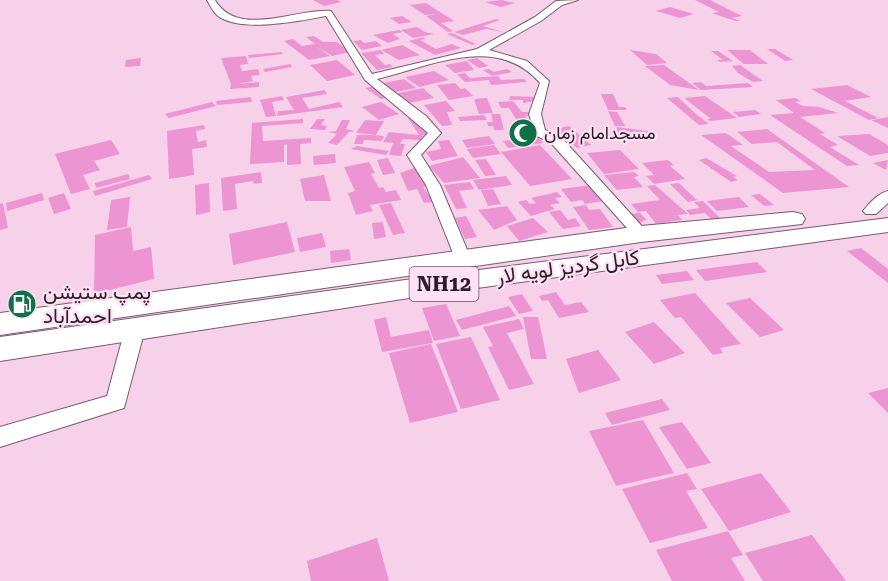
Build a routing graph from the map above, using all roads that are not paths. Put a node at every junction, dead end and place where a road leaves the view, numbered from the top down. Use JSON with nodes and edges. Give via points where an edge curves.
{"nodes":[{"id":1,"x":211,"y":0,"type":"edge"},
{"id":2,"x":574,"y":0,"type":"edge"},
{"id":3,"x":480,"y":51,"type":"junction"},
{"id":4,"x":369,"y":78,"type":"junction"},
{"id":5,"x":884,"y":210,"type":"edge"},
{"id":6,"x":640,"y":234,"type":"junction"},
{"id":7,"x":463,"y":259,"type":"junction"},
{"id":8,"x":0,"y":324,"type":"edge"},
{"id":9,"x":135,"y":329,"type":"junction"},
{"id":10,"x":0,"y":349,"type":"edge"},
{"id":11,"x":0,"y":437,"type":"edge"}],
"edges":[{"from":1,"to":4,"type":"street","via":[[220,14],[233,19],[328,14]]},
{"from":2,"to":3,"type":"street","via":[[559,3]]},
{"from":3,"to":4,"type":"street"},
{"from":3,"to":6,"type":"street","via":[[516,57],[534,69],[545,83],[535,114],[540,132],[556,140]]},
{"from":4,"to":7,"type":"street","via":[[435,133],[414,155],[433,185]]},
{"from":5,"to":6,"type":"highway","name":"کابل گردیز لویه لار","number":"NH12"},
{"from":5,"to":9,"type":"highway","name":"کابل گردیز لویه لار","number":"NH12","via":[[460,281]]},
{"from":6,"to":7,"type":"highway","name":"کابل گردیز لویه لار","number":"NH12"},
{"from":7,"to":8,"type":"highway","name":"کابل گردیز لویه لار","number":"NH12"},
{"from":9,"to":10,"type":"highway","name":"کابل گردیز لویه لار","number":"NH12"},
{"from":9,"to":11,"type":"street","via":[[116,402]]}]}
